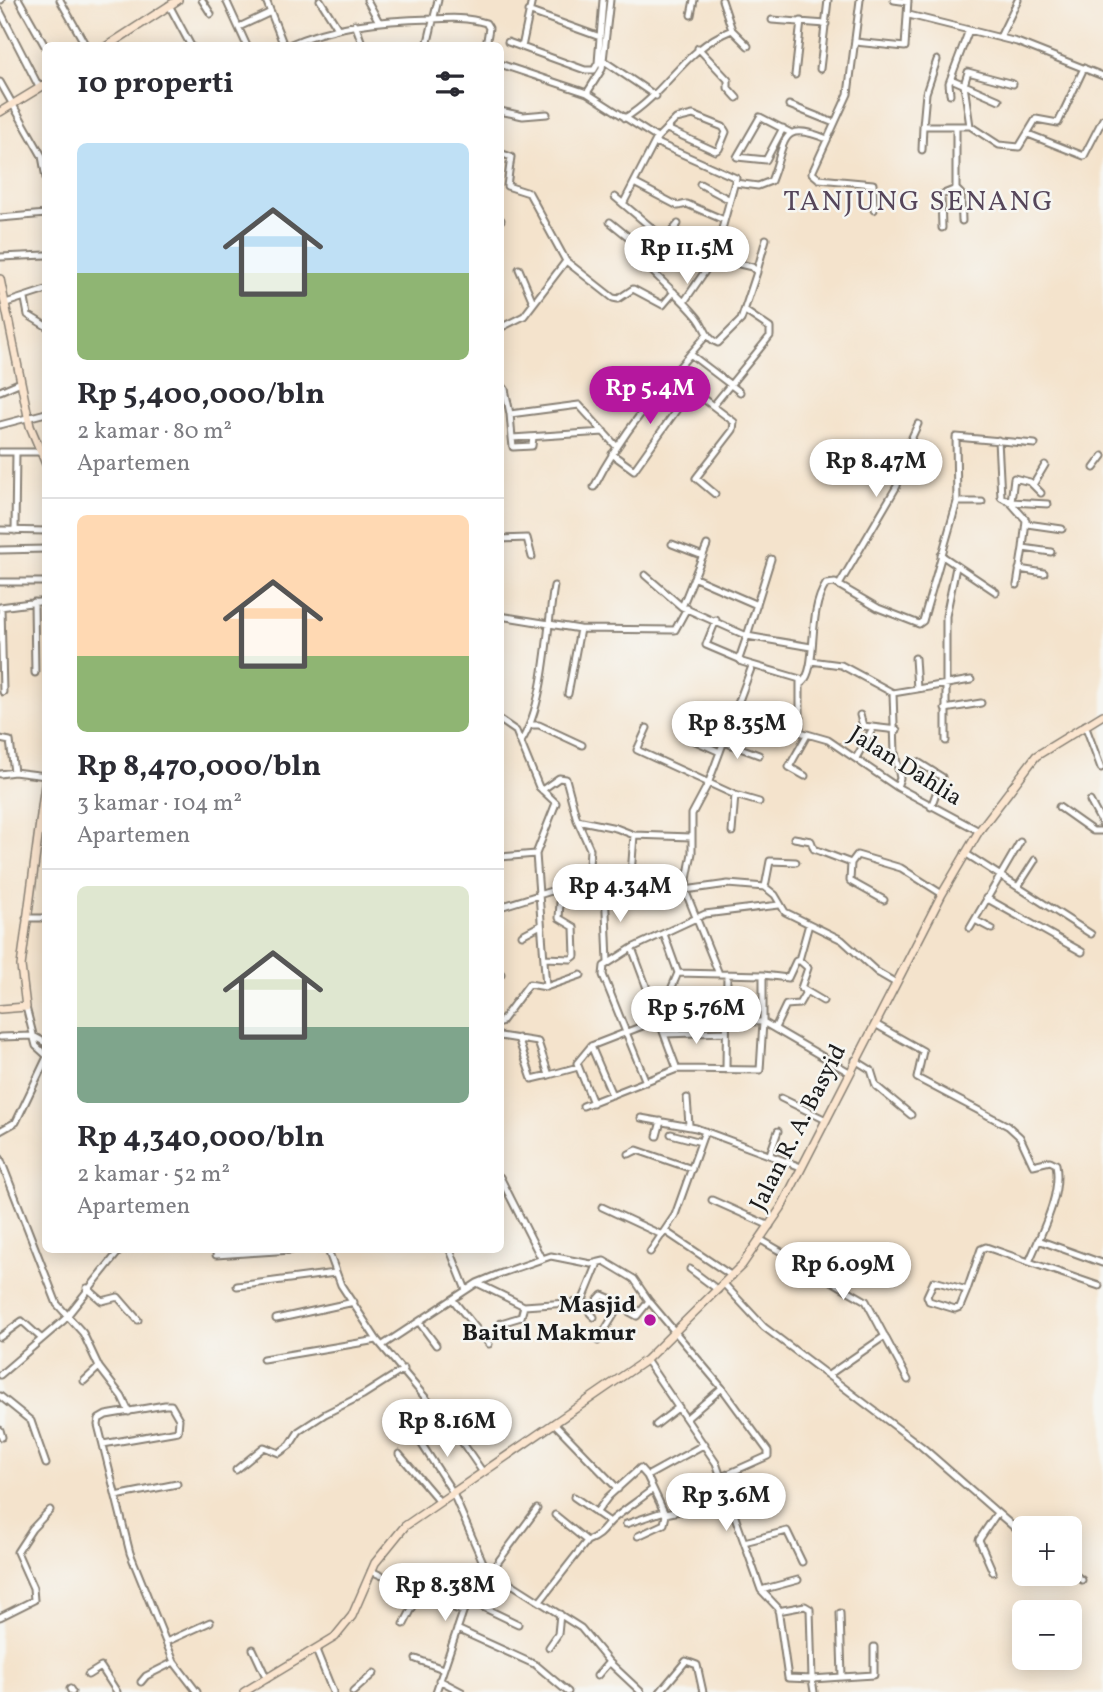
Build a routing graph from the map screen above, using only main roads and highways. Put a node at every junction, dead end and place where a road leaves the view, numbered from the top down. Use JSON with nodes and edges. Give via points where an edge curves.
{"nodes":[{"id":1,"x":178,"y":0,"type":"edge"},
{"id":2,"x":113,"y":42,"type":"edge"},
{"id":3,"x":42,"y":86,"type":"edge"},
{"id":4,"x":0,"y":112,"type":"edge"},
{"id":5,"x":0,"y":279,"type":"edge"},
{"id":6,"x":4,"y":315,"type":"edge"},
{"id":7,"x":41,"y":449,"type":"edge"},
{"id":8,"x":1103,"y":715,"type":"edge"},
{"id":9,"x":42,"y":805,"type":"edge"},
{"id":10,"x":0,"y":1009,"type":"edge"},
{"id":11,"x":244,"y":1692,"type":"edge"}],
"edges":[{"from":1,"to":2,"type":"main road"},
{"from":3,"to":4,"type":"main road"},
{"from":5,"to":6,"type":"main road"},
{"from":6,"to":7,"type":"main road","via":[[28,417]]},
{"from":8,"to":11,"type":"main road","name":"Jalan R. A. Basyid","via":[[1036,756],[979,831],[770,1226],[732,1276],[646,1360],[405,1526],[371,1571],[345,1627],[316,1650]]},
{"from":9,"to":10,"type":"main road","via":[[21,966],[26,1007]]}]}
